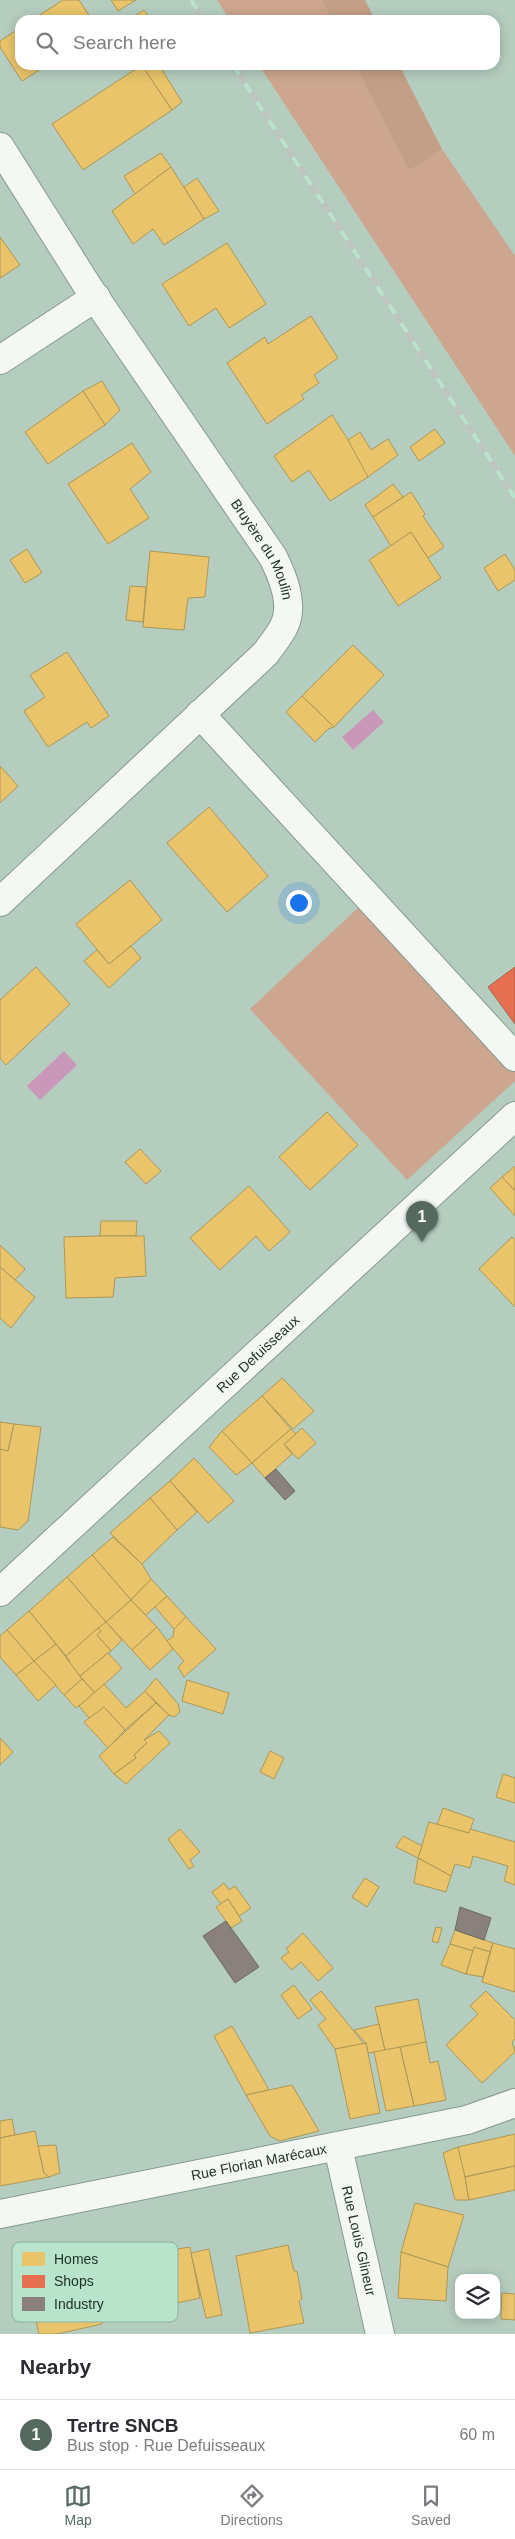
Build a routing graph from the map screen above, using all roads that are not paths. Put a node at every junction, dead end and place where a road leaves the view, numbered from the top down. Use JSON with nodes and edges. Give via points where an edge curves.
{"nodes":[{"id":1,"x":0,"y":147,"type":"edge"},
{"id":2,"x":96,"y":298,"type":"junction"},
{"id":3,"x":0,"y":360,"type":"edge"},
{"id":4,"x":200,"y":714,"type":"junction"},
{"id":5,"x":0,"y":902,"type":"edge"},
{"id":6,"x":515,"y":1057,"type":"edge"},
{"id":7,"x":515,"y":1116,"type":"edge"},
{"id":8,"x":0,"y":1592,"type":"edge"},
{"id":9,"x":515,"y":2103,"type":"edge"},
{"id":10,"x":338,"y":2147,"type":"junction"},
{"id":11,"x":0,"y":2214,"type":"edge"},
{"id":12,"x":380,"y":2334,"type":"edge"}],
"edges":[{"from":1,"to":2,"type":"street","name":"Bruyère du Moulin"},
{"from":2,"to":3,"type":"street"},
{"from":2,"to":4,"type":"street","name":"Bruyère du Moulin","via":[[273,557],[282,575],[288,608],[286,623],[266,654]]},
{"from":4,"to":5,"type":"street","name":"Bruyère du Moulin"},
{"from":4,"to":6,"type":"street"},
{"from":7,"to":8,"type":"street","name":"Rue Defuisseaux"},
{"from":9,"to":10,"type":"street","name":"Rue Florian Marécaux","via":[[467,2120]]},
{"from":10,"to":11,"type":"street","name":"Rue Florian Marécaux"},
{"from":10,"to":12,"type":"street","name":"Rue Louis Glineur"}]}
